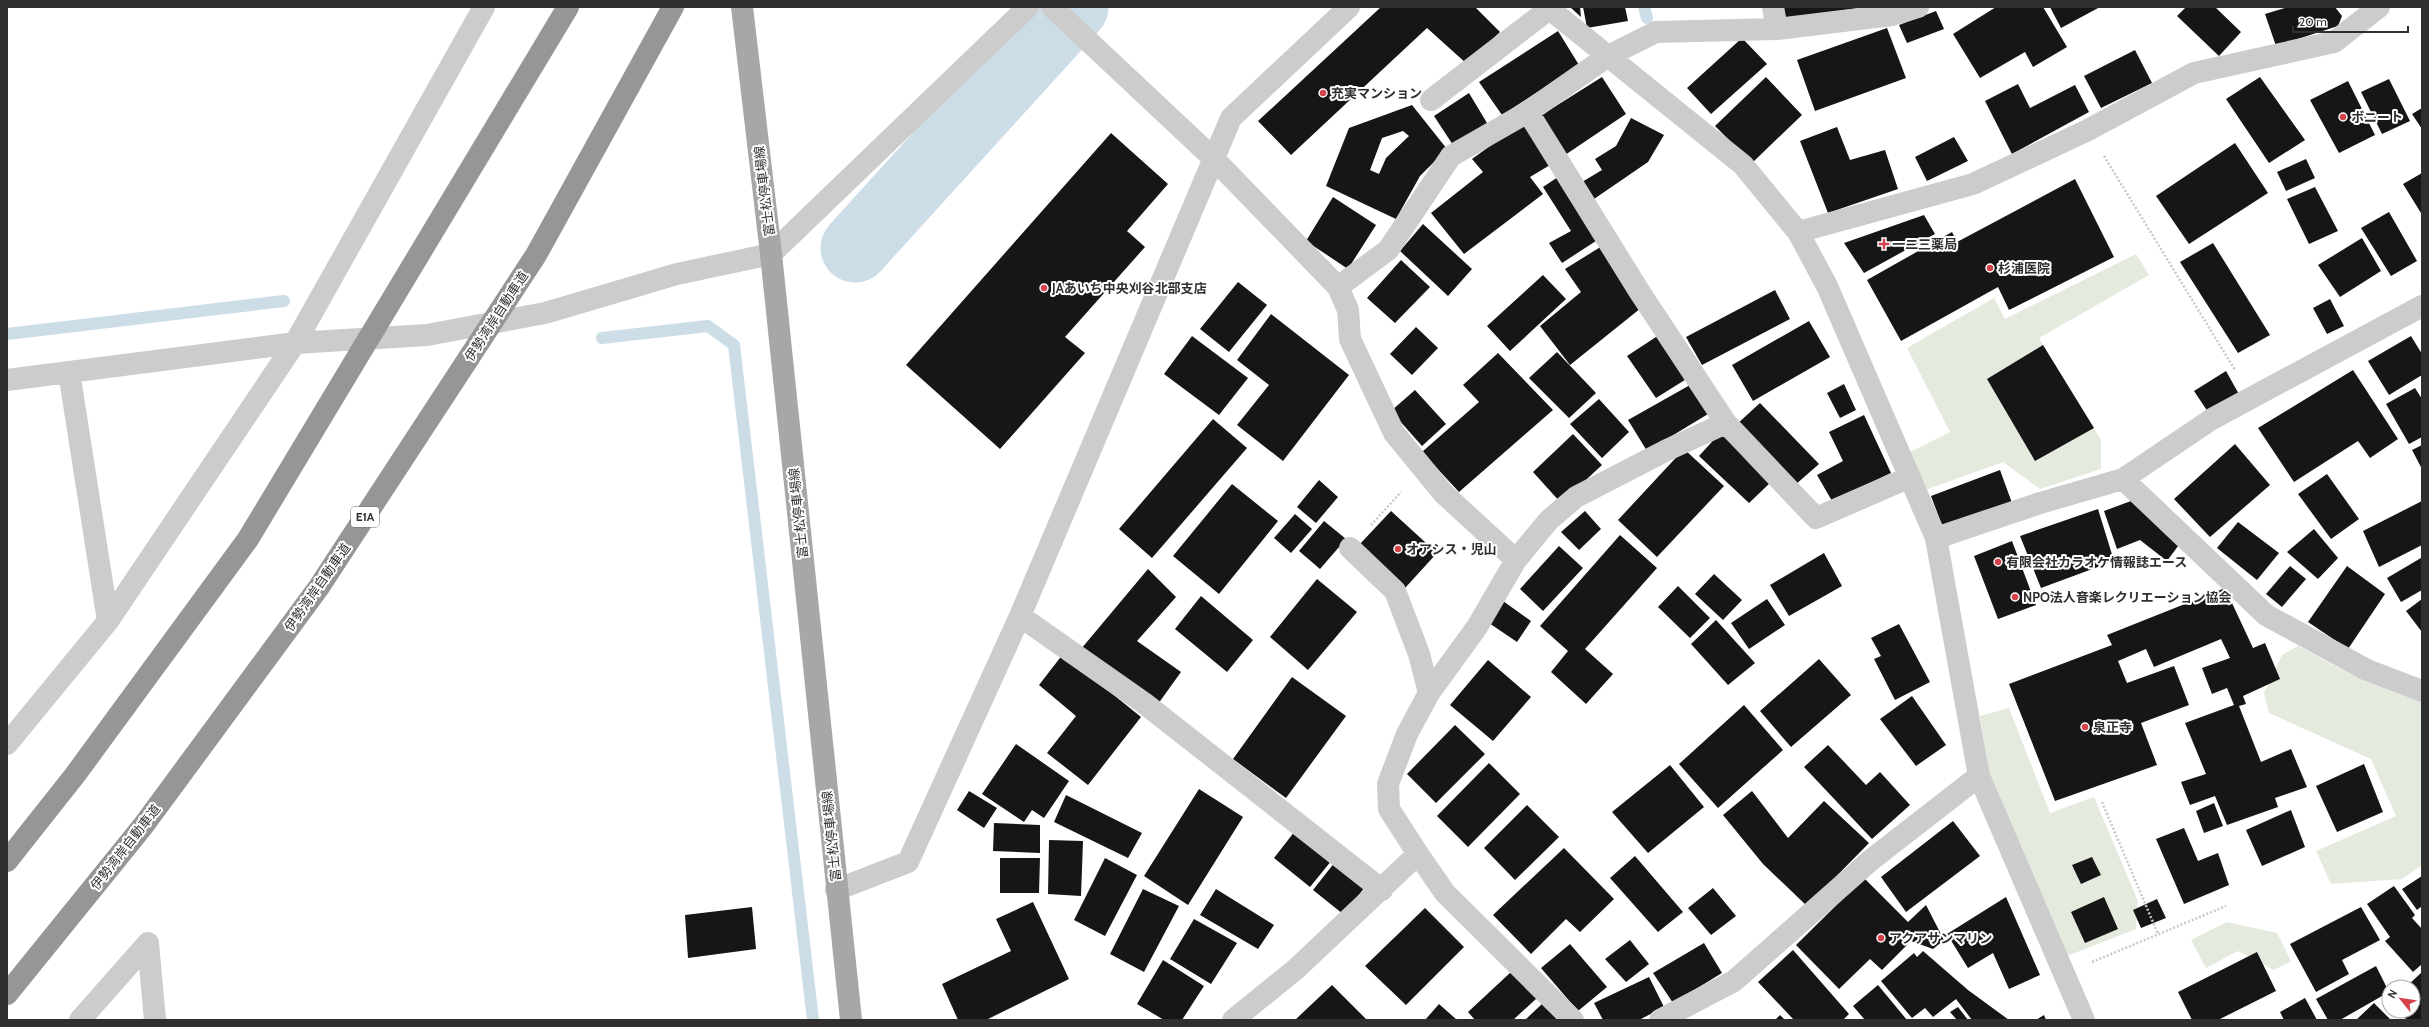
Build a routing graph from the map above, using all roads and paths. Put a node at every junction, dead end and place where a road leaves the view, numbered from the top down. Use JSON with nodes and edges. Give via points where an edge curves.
{"nodes":[{"id":1,"x":484,"y":7,"type":"edge"},
{"id":2,"x":568,"y":7,"type":"edge"},
{"id":3,"x":673,"y":7,"type":"edge"},
{"id":4,"x":1028,"y":7,"type":"edge"},
{"id":5,"x":1349,"y":7,"type":"edge"},
{"id":6,"x":1773,"y":7,"type":"edge"},
{"id":7,"x":1918,"y":7,"type":"edge"},
{"id":8,"x":2379,"y":7,"type":"edge"},
{"id":9,"x":742,"y":8,"type":"edge"},
{"id":10,"x":1052,"y":8,"type":"edge"},
{"id":11,"x":1548,"y":8,"type":"edge"},
{"id":12,"x":1777,"y":29,"type":"junction"},
{"id":13,"x":1608,"y":56,"type":"junction"},
{"id":14,"x":1431,"y":100,"type":"dead end"},
{"id":15,"x":1528,"y":112,"type":"junction"},
{"id":16,"x":2088,"y":130,"type":"junction"},
{"id":17,"x":1214,"y":159,"type":"junction"},
{"id":18,"x":1798,"y":232,"type":"junction"},
{"id":19,"x":771,"y":254,"type":"junction"},
{"id":20,"x":1338,"y":288,"type":"junction"},
{"id":21,"x":2422,"y":306,"type":"edge"},
{"id":22,"x":295,"y":343,"type":"junction"},
{"id":23,"x":69,"y":372,"type":"junction"},
{"id":24,"x":7,"y":380,"type":"edge"},
{"id":25,"x":2252,"y":398,"type":"junction"},
{"id":26,"x":1726,"y":423,"type":"junction"},
{"id":27,"x":1423,"y":468,"type":"junction"},
{"id":28,"x":1910,"y":477,"type":"junction"},
{"id":29,"x":2123,"y":478,"type":"junction"},
{"id":30,"x":1936,"y":538,"type":"junction"},
{"id":31,"x":1350,"y":548,"type":"joint"},
{"id":32,"x":1516,"y":560,"type":"junction"},
{"id":33,"x":1020,"y":616,"type":"junction"},
{"id":34,"x":108,"y":621,"type":"junction"},
{"id":35,"x":2422,"y":691,"type":"edge"},
{"id":36,"x":1430,"y":693,"type":"junction"},
{"id":37,"x":7,"y":744,"type":"edge"},
{"id":38,"x":1979,"y":776,"type":"junction"},
{"id":39,"x":2102,"y":802,"type":"dead end"},
{"id":40,"x":1418,"y":854,"type":"junction"},
{"id":41,"x":7,"y":861,"type":"edge"},
{"id":42,"x":836,"y":890,"type":"junction"},
{"id":43,"x":1382,"y":890,"type":"junction"},
{"id":44,"x":2226,"y":906,"type":"dead end"},
{"id":45,"x":2158,"y":934,"type":"junction"},
{"id":46,"x":2064,"y":973,"type":"junction"},
{"id":47,"x":7,"y":994,"type":"edge"},
{"id":48,"x":80,"y":1020,"type":"edge"},
{"id":49,"x":155,"y":1020,"type":"edge"},
{"id":50,"x":851,"y":1020,"type":"edge"},
{"id":51,"x":1233,"y":1020,"type":"edge"},
{"id":52,"x":1573,"y":1020,"type":"edge"},
{"id":53,"x":1660,"y":1020,"type":"edge"},
{"id":54,"x":2084,"y":1020,"type":"edge"}],
"edges":[{"from":1,"to":22,"type":"street"},
{"from":2,"to":41,"type":"highway","bridge":true,"via":[[248,539],[75,775]]},
{"from":3,"to":47,"type":"highway","name":"伊勢湾岸自動車道","number":"E1A","bridge":true,"via":[[536,255],[319,587],[143,826]]},
{"from":4,"to":19,"type":"street"},
{"from":5,"to":17,"type":"street","via":[[1231,118]]},
{"from":6,"to":12,"type":"street"},
{"from":7,"to":12,"type":"street","via":[[1892,16]]},
{"from":8,"to":16,"type":"street","via":[[2334,42],[2194,73]]},
{"from":9,"to":19,"type":"main road","name":"富士松停車場線"},
{"from":10,"to":17,"type":"street"},
{"from":11,"to":13,"type":"street"},
{"from":11,"to":14,"type":"street"},
{"from":12,"to":13,"type":"street","via":[[1656,32]]},
{"from":13,"to":15,"type":"street"},
{"from":13,"to":18,"type":"street","via":[[1743,166]]},
{"from":15,"to":20,"type":"street","via":[[1452,156],[1388,250]]},
{"from":15,"to":26,"type":"street","via":[[1639,291]]},
{"from":16,"to":18,"type":"street","via":[[1973,184]]},
{"from":16,"to":25,"type":"path"},
{"from":17,"to":20,"type":"street"},
{"from":17,"to":33,"type":"street"},
{"from":18,"to":28,"type":"street","via":[[1827,286]]},
{"from":19,"to":22,"type":"street","via":[[677,274],[545,313],[427,335]]},
{"from":19,"to":42,"type":"main road","name":"富士松停車場線"},
{"from":20,"to":27,"type":"street","via":[[1348,310],[1350,339],[1372,387],[1394,433]]},
{"from":21,"to":25,"type":"street"},
{"from":22,"to":23,"type":"street"},
{"from":22,"to":34,"type":"street"},
{"from":23,"to":24,"type":"street"},
{"from":23,"to":34,"type":"street"},
{"from":25,"to":29,"type":"street","via":[[2212,419]]},
{"from":26,"to":28,"type":"street","via":[[1816,518]]},
{"from":26,"to":32,"type":"street","via":[[1576,497],[1549,520]]},
{"from":27,"to":31,"type":"path"},
{"from":27,"to":32,"type":"street","via":[[1444,494]]},
{"from":28,"to":30,"type":"street"},
{"from":29,"to":30,"type":"street"},
{"from":29,"to":35,"type":"street","via":[[2266,615],[2367,670]]},
{"from":30,"to":38,"type":"street"},
{"from":31,"to":36,"type":"street","via":[[1396,591]]},
{"from":32,"to":36,"type":"street","via":[[1477,627]]},
{"from":33,"to":42,"type":"street","via":[[908,862]]},
{"from":33,"to":43,"type":"street","via":[[1144,703]]},
{"from":34,"to":37,"type":"street"},
{"from":36,"to":40,"type":"street","via":[[1407,734],[1388,784],[1389,809]]},
{"from":38,"to":46,"type":"street"},
{"from":38,"to":53,"type":"street","via":[[1871,860],[1734,981]]},
{"from":39,"to":45,"type":"path"},
{"from":40,"to":43,"type":"street"},
{"from":40,"to":52,"type":"street","via":[[1445,893]]},
{"from":42,"to":50,"type":"main road","name":"富士松停車場線"},
{"from":43,"to":51,"type":"street","via":[[1296,969]]},
{"from":44,"to":45,"type":"path"},
{"from":45,"to":46,"type":"path"},
{"from":46,"to":54,"type":"street"},
{"from":48,"to":49,"type":"street","via":[[148,944]]}]}
